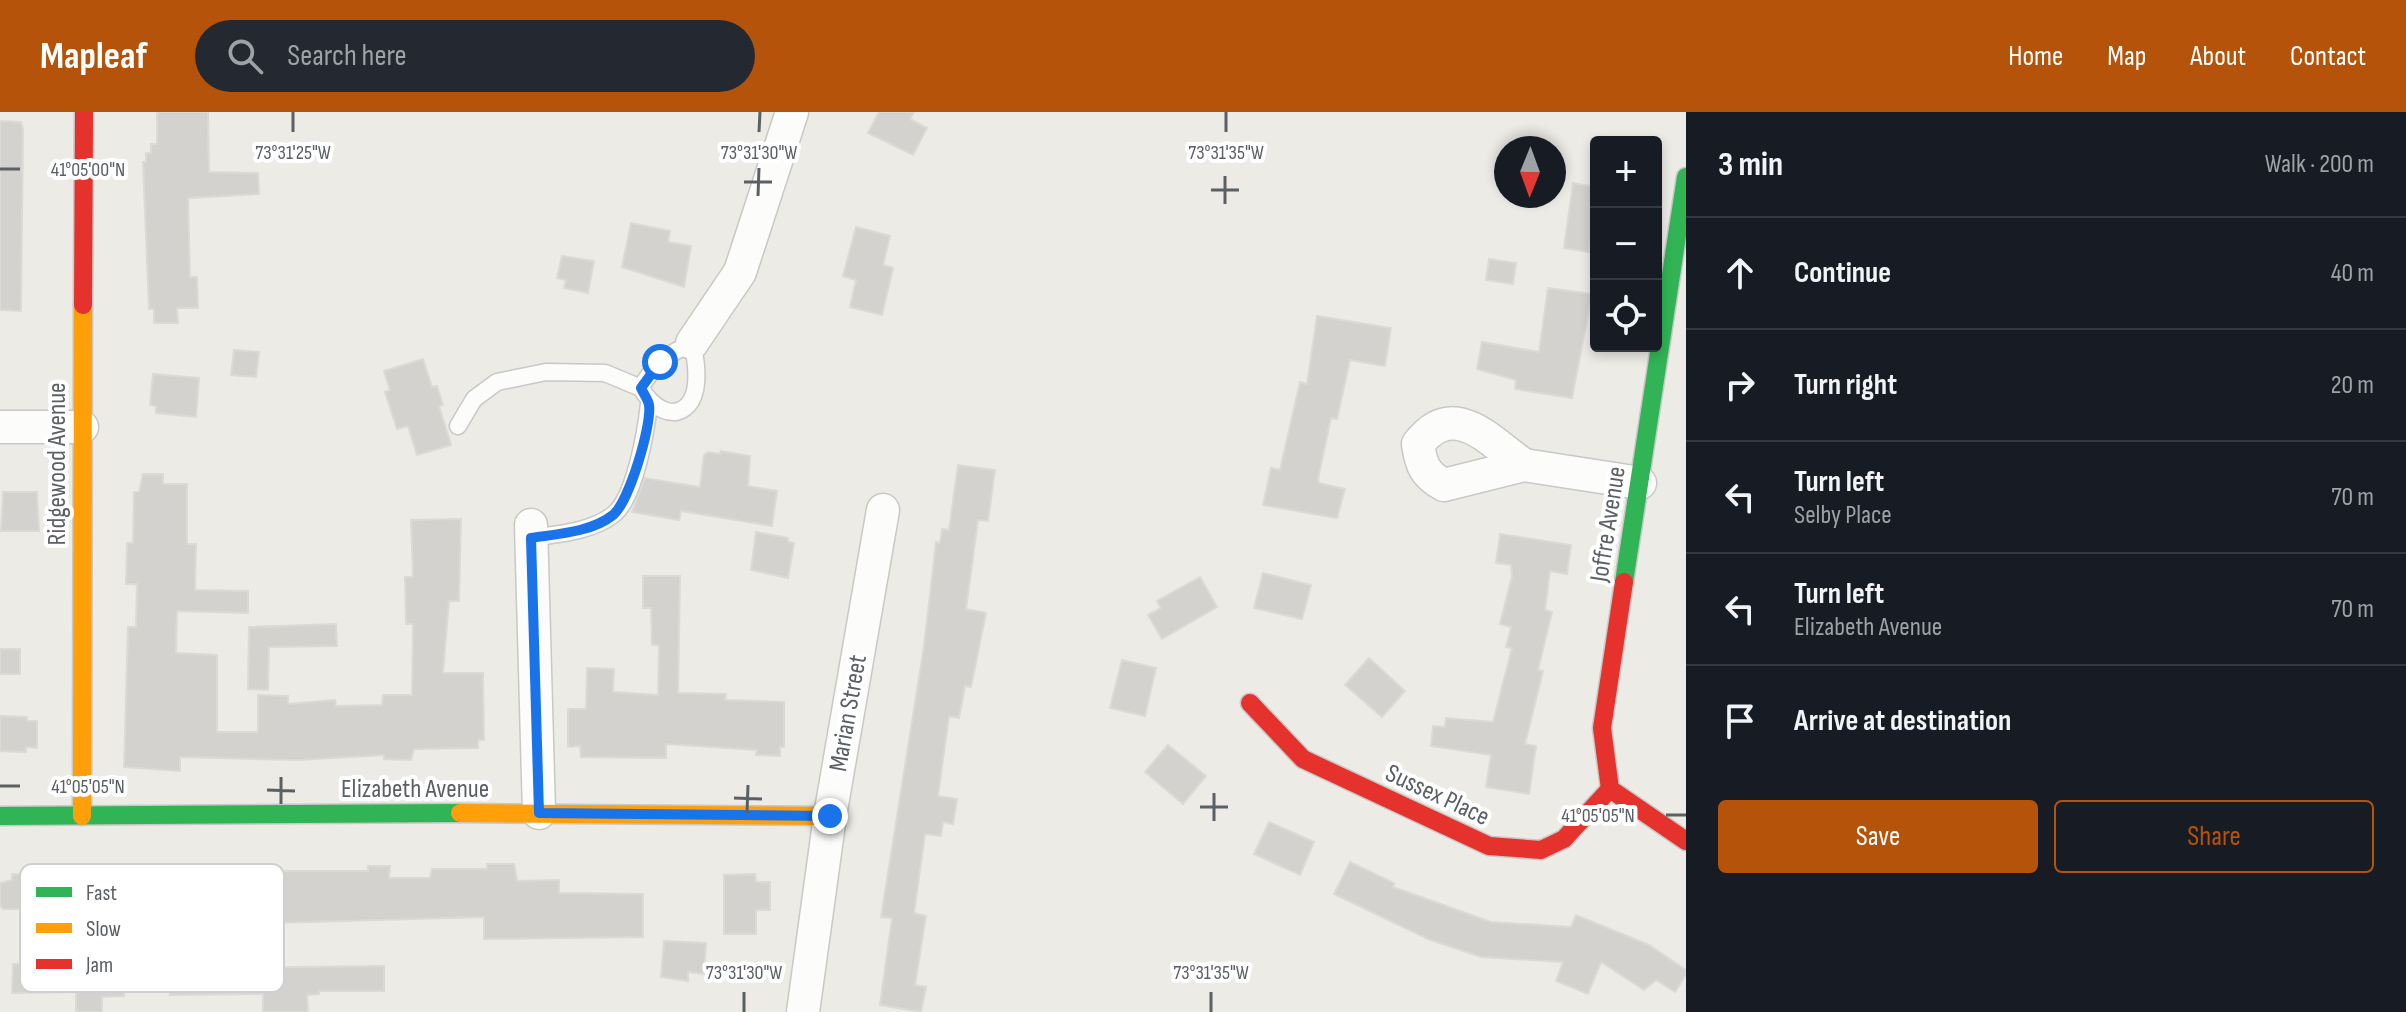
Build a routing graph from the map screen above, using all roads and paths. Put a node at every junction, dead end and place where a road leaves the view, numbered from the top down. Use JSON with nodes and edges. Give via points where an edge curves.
{"nodes":[{"id":1,"x":84,"y":112,"type":"edge"},
{"id":2,"x":792,"y":112,"type":"edge"},
{"id":3,"x":1686,"y":177,"type":"edge"},
{"id":4,"x":692,"y":343,"type":"junction"},
{"id":5,"x":641,"y":388,"type":"junction"},
{"id":6,"x":649,"y":404,"type":"junction"},
{"id":7,"x":458,"y":426,"type":"dead end"},
{"id":8,"x":0,"y":427,"type":"edge"},
{"id":9,"x":82,"y":427,"type":"junction"},
{"id":10,"x":1524,"y":465,"type":"dead end"},
{"id":11,"x":1640,"y":483,"type":"junction"},
{"id":12,"x":883,"y":510,"type":"dead end"},
{"id":13,"x":531,"y":532,"type":"joint"},
{"id":14,"x":1250,"y":703,"type":"dead end"},
{"id":15,"x":1610,"y":789,"type":"junction"},
{"id":16,"x":539,"y":813,"type":"junction"},
{"id":17,"x":0,"y":816,"type":"edge"},
{"id":18,"x":82,"y":816,"type":"junction"},
{"id":19,"x":830,"y":816,"type":"junction"},
{"id":20,"x":1686,"y":841,"type":"edge"},
{"id":21,"x":803,"y":1012,"type":"edge"}],
"edges":[{"from":1,"to":9,"type":"street","name":"Ridgewood Avenue"},
{"from":2,"to":4,"type":"street","via":[[740,272]]},
{"from":3,"to":11,"type":"street","name":"Joffre Avenue"},
{"from":4,"to":5,"type":"lane","via":[[660,362]]},
{"from":4,"to":6,"type":"lane","via":[[696,384],[690,401],[679,411]]},
{"from":5,"to":6,"type":"lane"},
{"from":5,"to":7,"type":"lane","via":[[605,373],[546,372],[497,382],[474,399]]},
{"from":6,"to":13,"type":"lane","via":[[626,497],[615,514],[573,531]]},
{"from":8,"to":9,"type":"street"},
{"from":9,"to":18,"type":"street","name":"Ridgewood Avenue"},
{"from":10,"to":11,"type":"street"},
{"from":11,"to":15,"type":"street","name":"Joffre Avenue","via":[[1602,728]]},
{"from":12,"to":19,"type":"street","name":"Marian Street"},
{"from":13,"to":16,"type":"street"},
{"from":14,"to":15,"type":"street","name":"Sussex Place","via":[[1303,759],[1489,846],[1541,850],[1564,839]]},
{"from":15,"to":20,"type":"street"},
{"from":16,"to":18,"type":"street","name":"Elizabeth Avenue"},
{"from":16,"to":19,"type":"street","name":"Elizabeth Avenue"},
{"from":17,"to":18,"type":"street","name":"Elizabeth Avenue"},
{"from":19,"to":21,"type":"street","name":"Marian Street"}]}
